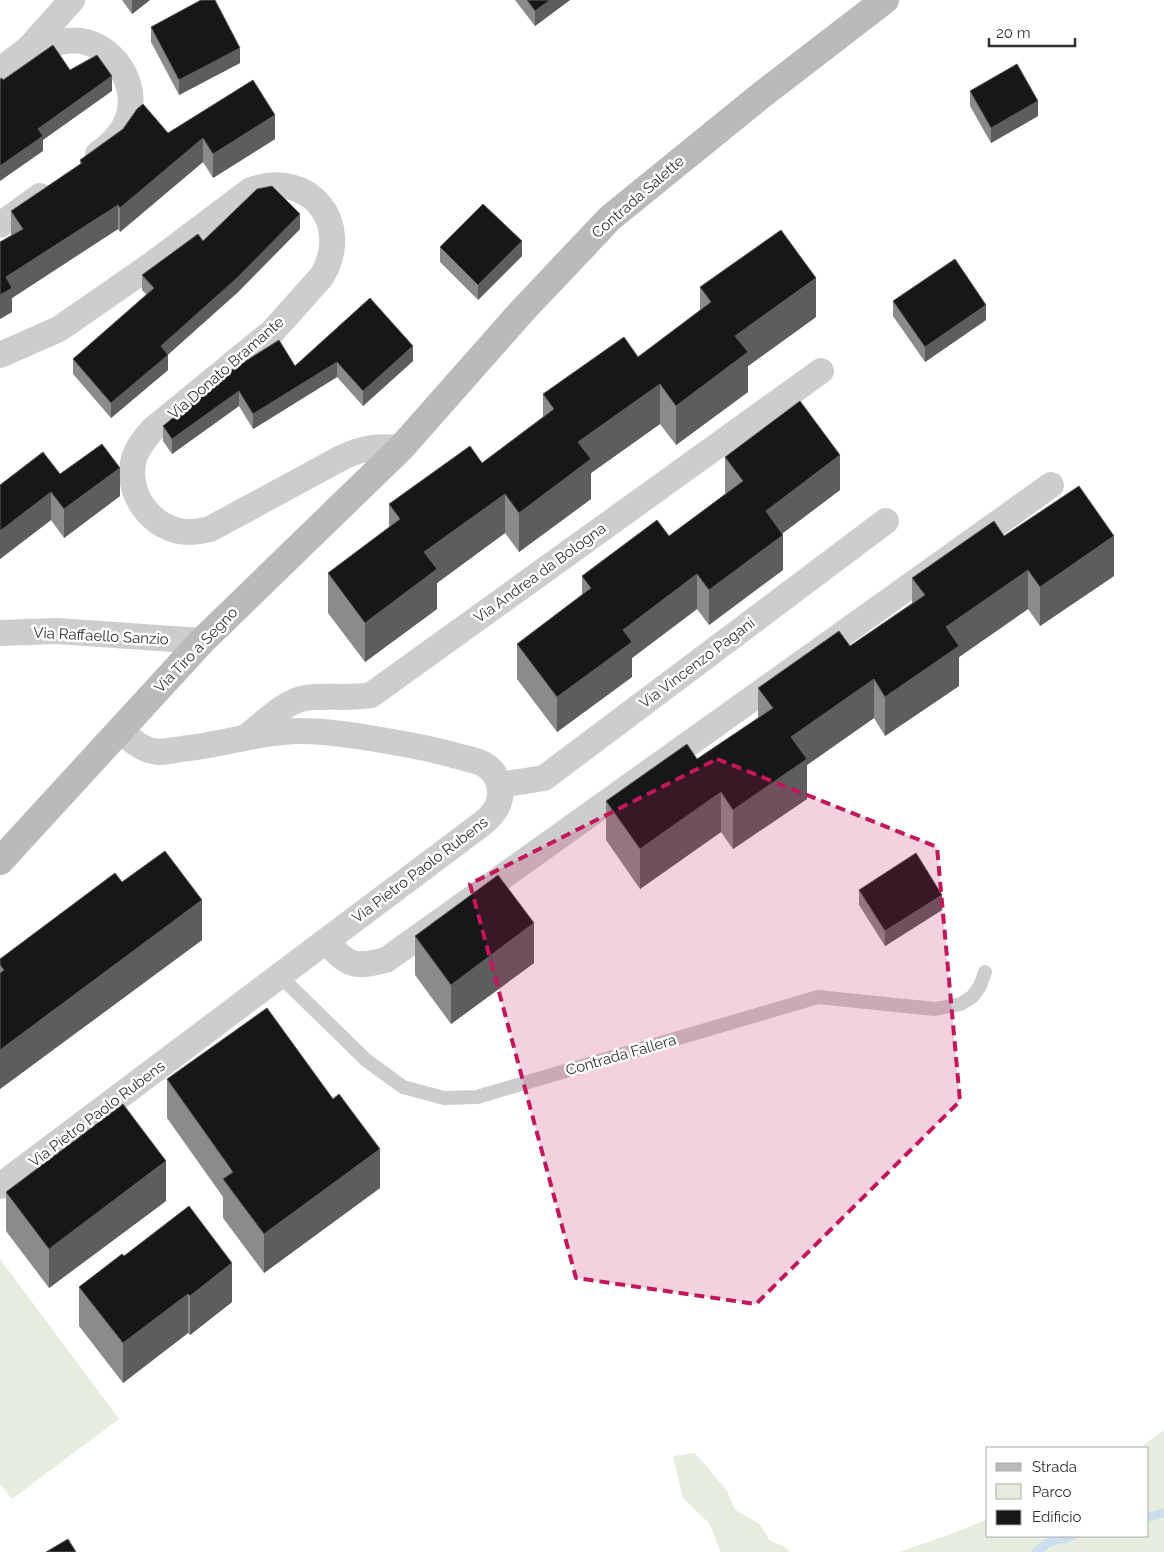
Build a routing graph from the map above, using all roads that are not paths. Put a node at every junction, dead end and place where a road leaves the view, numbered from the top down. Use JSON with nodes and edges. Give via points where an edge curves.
{"nodes":[{"id":1,"x":72,"y":0,"type":"edge"},
{"id":2,"x":885,"y":0,"type":"edge"},
{"id":3,"x":28,"y":49,"type":"junction"},
{"id":4,"x":0,"y":70,"type":"edge"},
{"id":5,"x":0,"y":225,"type":"edge"},
{"id":6,"x":0,"y":355,"type":"edge"},
{"id":7,"x":821,"y":371,"type":"dead end"},
{"id":8,"x":401,"y":448,"type":"junction"},
{"id":9,"x":1051,"y":485,"type":"dead end"},
{"id":10,"x":886,"y":521,"type":"dead end"},
{"id":11,"x":0,"y":633,"type":"edge"},
{"id":12,"x":202,"y":641,"type":"junction"},
{"id":13,"x":120,"y":731,"type":"junction"},
{"id":14,"x":246,"y":737,"type":"junction"},
{"id":15,"x":500,"y":786,"type":"junction"},
{"id":16,"x":0,"y":861,"type":"edge"},
{"id":17,"x":326,"y":942,"type":"junction"},
{"id":18,"x":985,"y":972,"type":"dead end"},
{"id":19,"x":280,"y":976,"type":"junction"},
{"id":20,"x":0,"y":1186,"type":"edge"}],
"edges":[{"from":1,"to":3,"type":"street"},
{"from":2,"to":8,"type":"main road","name":"Contrada Salette","via":[[610,218]]},
{"from":3,"to":4,"type":"street"},
{"from":3,"to":5,"type":"street","via":[[68,40],[97,46],[111,55],[125,73],[131,107],[125,126],[114,142]]},
{"from":6,"to":8,"type":"street","name":"Via Donato Bramante","via":[[59,329],[154,264],[251,190],[277,184],[292,186],[319,204],[327,216],[333,243],[328,267],[273,331],[152,430],[136,453],[133,471],[135,492],[146,512],[157,522],[190,532],[210,529],[362,449],[379,446]]},
{"from":7,"to":14,"type":"street","name":"Via Andrea da Bologna","via":[[371,695],[303,698]]},
{"from":8,"to":12,"type":"main road","name":"Via Tiro a Segno"},
{"from":9,"to":17,"type":"street","via":[[386,960],[366,965],[350,963]]},
{"from":10,"to":15,"type":"street","name":"Via Vincenzo Pagani","via":[[544,778]]},
{"from":11,"to":12,"type":"street","name":"Via Raffaello Sanzio","via":[[57,630]]},
{"from":12,"to":13,"type":"main road","name":"Via Tiro a Segno"},
{"from":13,"to":14,"type":"street","via":[[140,747],[159,752]]},
{"from":13,"to":16,"type":"main road","name":"Via Tiro a Segno"},
{"from":14,"to":15,"type":"street","via":[[283,732],[327,732],[388,740],[480,762],[496,776]]},
{"from":15,"to":17,"type":"street","name":"Via Pietro Paolo Rubens","via":[[499,805],[488,819]]},
{"from":17,"to":19,"type":"street","name":"Via Pietro Paolo Rubens"},
{"from":18,"to":19,"type":"lane","name":"Contrada Fallera","via":[[973,996],[961,1004],[935,1009],[818,997],[476,1097],[444,1098],[404,1087],[366,1060]]},
{"from":19,"to":20,"type":"street","name":"Via Pietro Paolo Rubens"}]}
